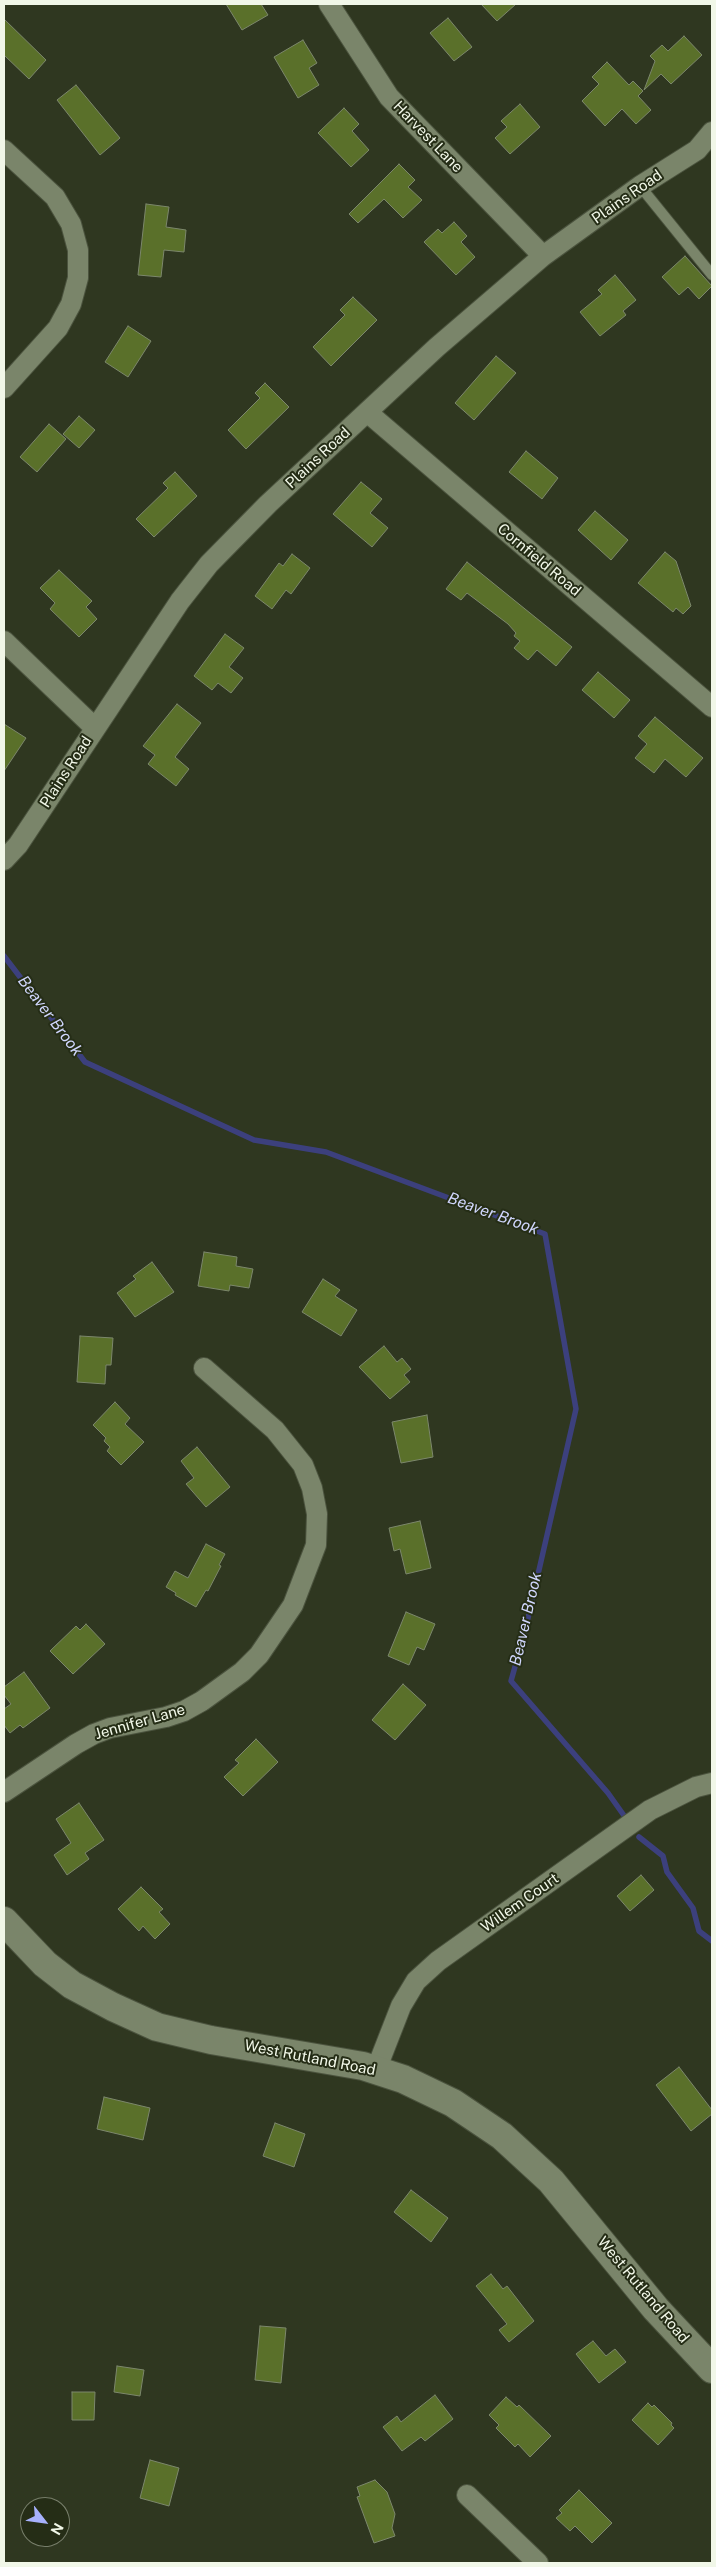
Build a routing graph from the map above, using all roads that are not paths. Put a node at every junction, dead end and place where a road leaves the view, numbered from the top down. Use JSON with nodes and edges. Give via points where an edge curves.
{"nodes":[{"id":1,"x":329,"y":4,"type":"edge"},
{"id":2,"x":712,"y":132,"type":"edge"},
{"id":3,"x":4,"y":150,"type":"edge"},
{"id":4,"x":640,"y":186,"type":"junction"},
{"id":5,"x":543,"y":256,"type":"junction"},
{"id":6,"x":712,"y":275,"type":"edge"},
{"id":7,"x":4,"y":388,"type":"edge"},
{"id":8,"x":366,"y":412,"type":"junction"},
{"id":9,"x":4,"y":641,"type":"edge"},
{"id":10,"x":712,"y":707,"type":"edge"},
{"id":11,"x":95,"y":728,"type":"junction"},
{"id":12,"x":4,"y":860,"type":"edge"},
{"id":13,"x":204,"y":1368,"type":"dead end"},
{"id":14,"x":712,"y":1783,"type":"edge"},
{"id":15,"x":4,"y":1792,"type":"edge"},
{"id":16,"x":4,"y":1921,"type":"edge"},
{"id":17,"x":376,"y":2070,"type":"junction"},
{"id":18,"x":712,"y":2369,"type":"edge"},
{"id":19,"x":467,"y":2495,"type":"dead end"},
{"id":20,"x":538,"y":2563,"type":"edge"}],
"edges":[{"from":1,"to":5,"type":"street","name":"Harvest Lane","via":[[389,97]]},
{"from":2,"to":4,"type":"street","name":"Plains Road","via":[[697,150]]},
{"from":3,"to":7,"type":"street","via":[[55,197],[67,217],[78,250],[78,278],[71,304],[58,328]]},
{"from":4,"to":5,"type":"street","name":"Plains Road"},
{"from":4,"to":6,"type":"lane"},
{"from":5,"to":8,"type":"street","name":"Plains Road"},
{"from":8,"to":10,"type":"street","name":"Cornfield Road"},
{"from":8,"to":11,"type":"street","name":"Plains Road","via":[[209,564],[180,601]]},
{"from":9,"to":11,"type":"street"},
{"from":11,"to":12,"type":"street","name":"Plains Road","via":[[18,845]]},
{"from":13,"to":15,"type":"street","name":"Jennifer Lane","via":[[286,1442],[303,1466],[312,1488],[317,1514],[316,1545],[293,1605],[259,1655],[242,1672],[202,1701],[166,1717],[94,1734]]},
{"from":14,"to":17,"type":"street","name":"Willem Court","via":[[696,1787],[650,1810],[438,1961],[416,1981],[402,2006]]},
{"from":16,"to":17,"type":"main road","name":"West Rutland Road","via":[[44,1964],[72,1985],[157,2026],[211,2040]]},
{"from":17,"to":18,"type":"main road","name":"West Rutland Road","via":[[453,2103],[528,2158],[568,2201],[656,2309]]},
{"from":19,"to":20,"type":"street"}]}
